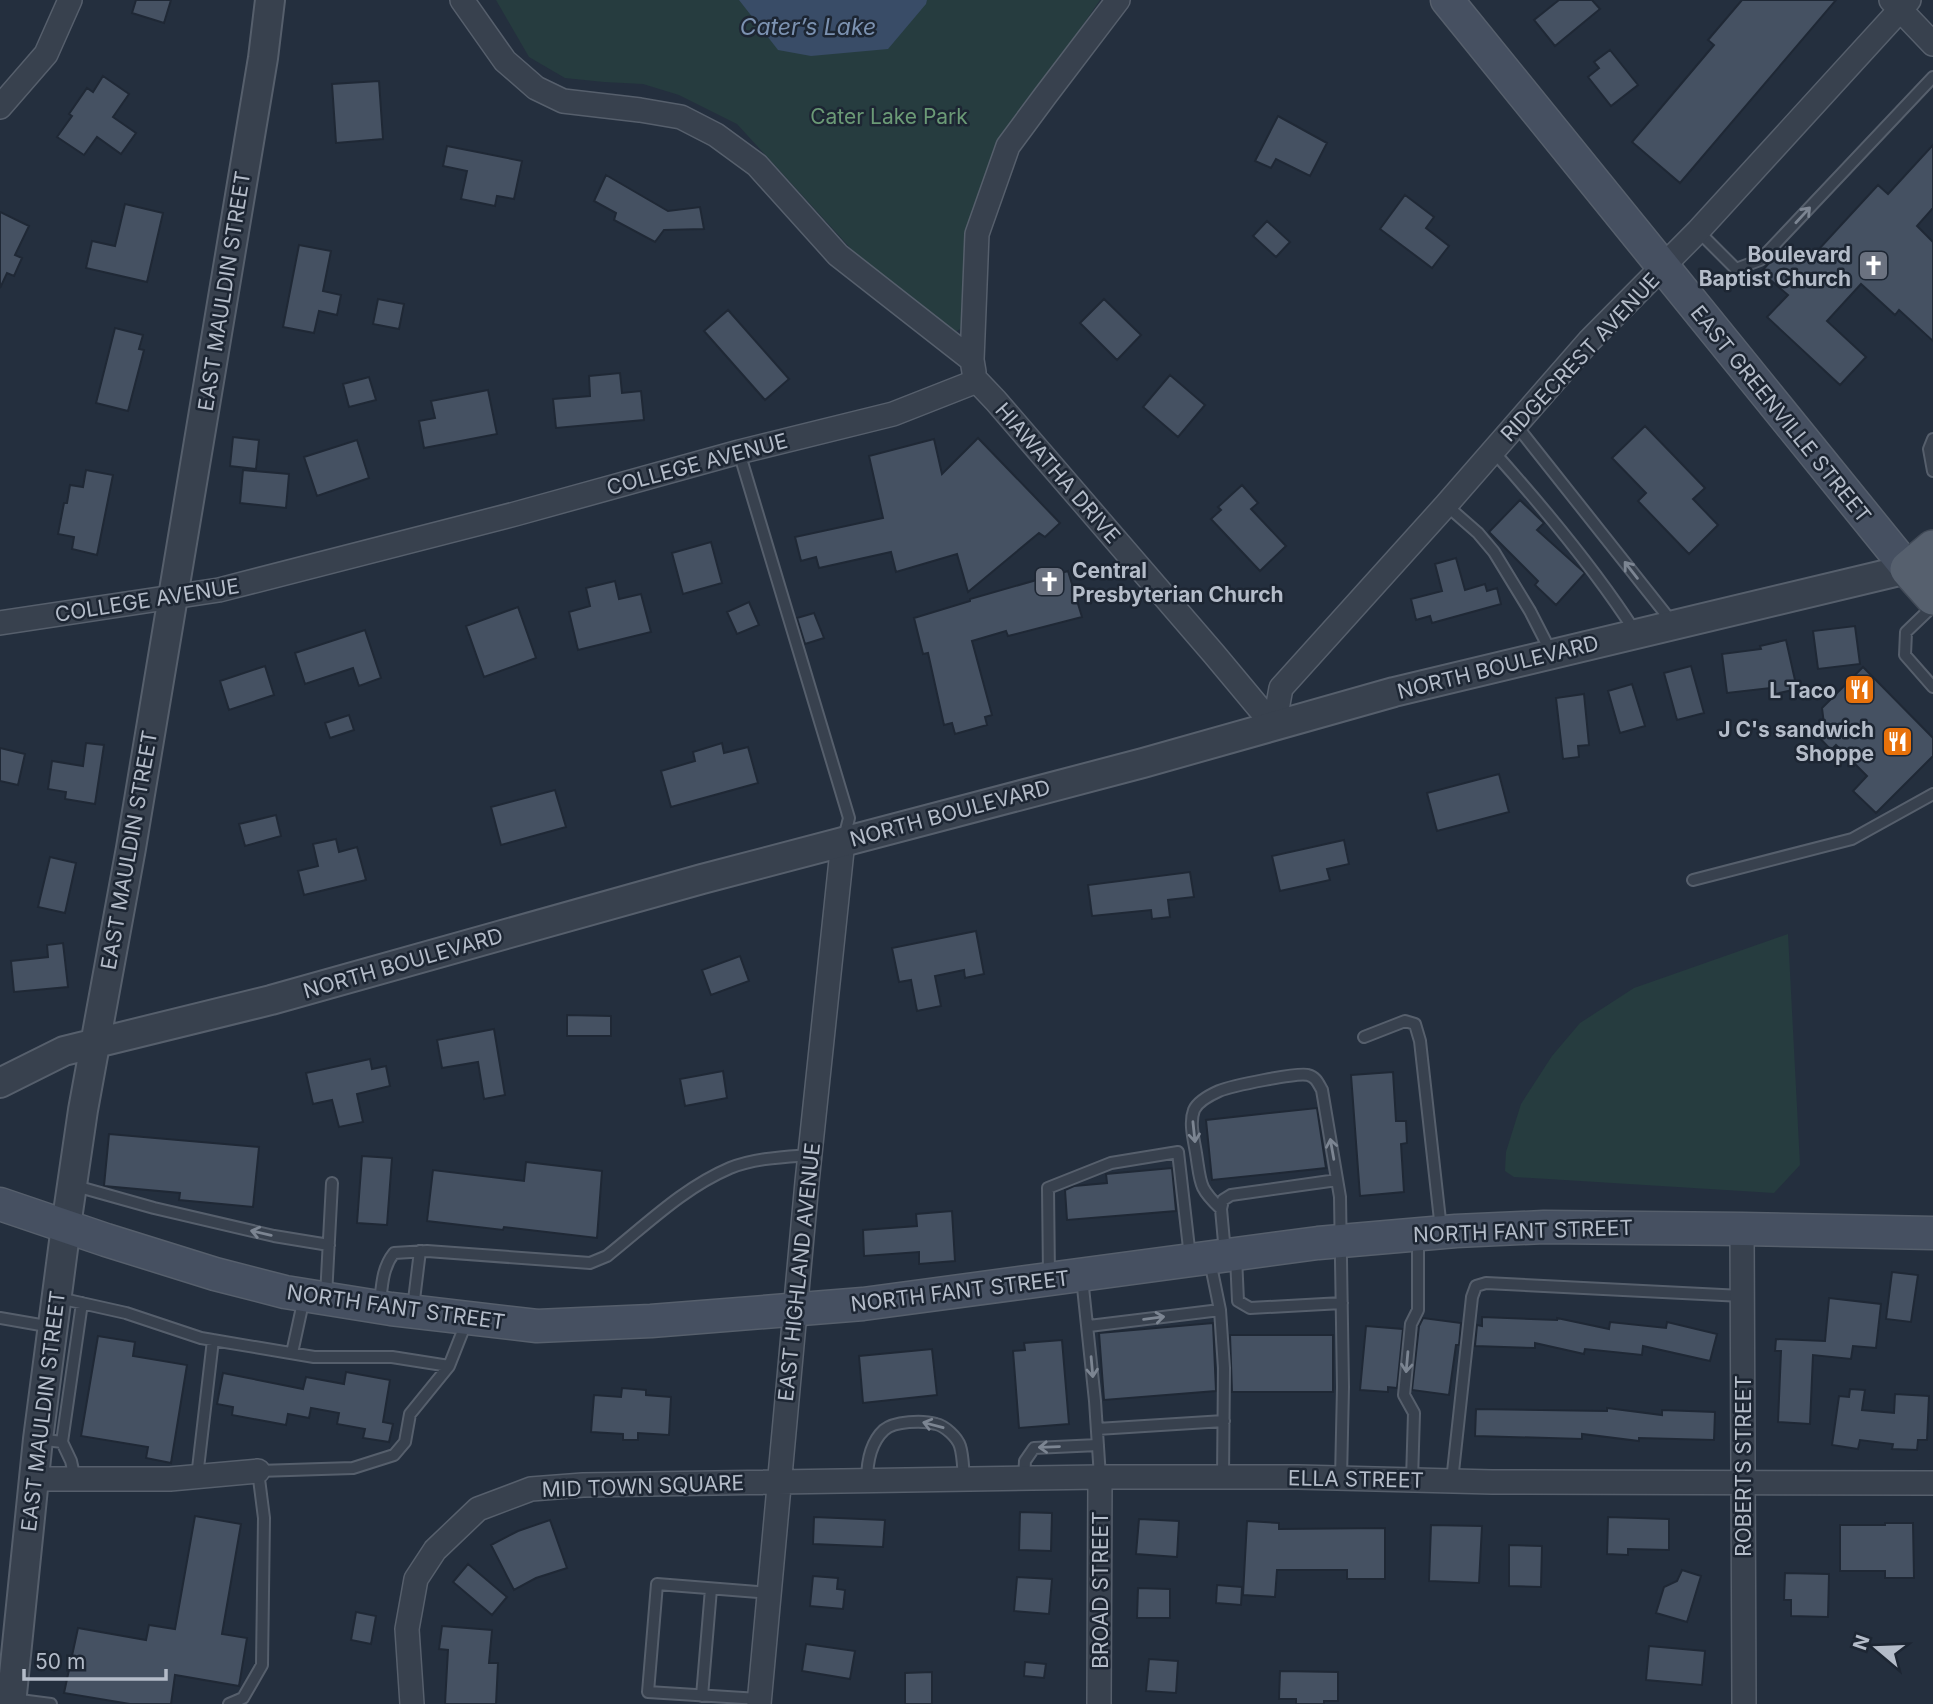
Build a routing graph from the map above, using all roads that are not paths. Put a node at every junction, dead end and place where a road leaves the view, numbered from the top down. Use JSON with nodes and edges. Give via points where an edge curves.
{"nodes":[{"id":1,"x":70,"y":0,"type":"edge"},
{"id":2,"x":270,"y":0,"type":"edge"},
{"id":3,"x":462,"y":0,"type":"edge"},
{"id":4,"x":1118,"y":0,"type":"edge"},
{"id":5,"x":1447,"y":0,"type":"edge"},
{"id":6,"x":1900,"y":3,"type":"edge"},
{"id":7,"x":1933,"y":44,"type":"edge"},
{"id":8,"x":1933,"y":77,"type":"edge"},
{"id":9,"x":0,"y":107,"type":"edge"},
{"id":10,"x":1698,"y":231,"type":"junction"},
{"id":11,"x":1662,"y":267,"type":"junction"},
{"id":12,"x":974,"y":371,"type":"junction"},
{"id":13,"x":1516,"y":425,"type":"junction"},
{"id":14,"x":1933,"y":439,"type":"edge"},
{"id":15,"x":1493,"y":451,"type":"junction"},
{"id":16,"x":739,"y":452,"type":"junction"},
{"id":17,"x":1933,"y":471,"type":"edge"},
{"id":18,"x":1446,"y":505,"type":"junction"},
{"id":19,"x":1920,"y":559,"type":"edge"},
{"id":20,"x":172,"y":597,"type":"junction"},
{"id":21,"x":1933,"y":597,"type":"edge"},
{"id":22,"x":1933,"y":606,"type":"edge"},
{"id":23,"x":0,"y":623,"type":"edge"},
{"id":24,"x":1674,"y":624,"type":"junction"},
{"id":25,"x":1636,"y":633,"type":"junction"},
{"id":26,"x":1552,"y":653,"type":"junction"},
{"id":27,"x":1933,"y":687,"type":"edge"},
{"id":28,"x":1274,"y":726,"type":"junction"},
{"id":29,"x":1933,"y":794,"type":"edge"},
{"id":30,"x":843,"y":841,"type":"junction"},
{"id":31,"x":1693,"y":880,"type":"dead end"},
{"id":32,"x":1364,"y":1037,"type":"dead end"},
{"id":33,"x":94,"y":1044,"type":"junction"},
{"id":34,"x":0,"y":1083,"type":"edge"},
{"id":35,"x":810,"y":1155,"type":"junction"},
{"id":36,"x":1337,"y":1180,"type":"junction"},
{"id":37,"x":332,"y":1183,"type":"dead end"},
{"id":38,"x":72,"y":1185,"type":"junction"},
{"id":39,"x":0,"y":1204,"type":"edge"},
{"id":40,"x":1221,"y":1209,"type":"junction"},
{"id":41,"x":66,"y":1226,"type":"junction"},
{"id":42,"x":1742,"y":1229,"type":"junction"},
{"id":43,"x":1430,"y":1233,"type":"junction"},
{"id":44,"x":1933,"y":1233,"type":"edge"},
{"id":45,"x":1341,"y":1241,"type":"junction"},
{"id":46,"x":328,"y":1245,"type":"junction"},
{"id":47,"x":420,"y":1251,"type":"junction"},
{"id":48,"x":1215,"y":1257,"type":"junction"},
{"id":49,"x":1082,"y":1275,"type":"junction"},
{"id":50,"x":1049,"y":1279,"type":"junction"},
{"id":51,"x":1742,"y":1296,"type":"junction"},
{"id":52,"x":315,"y":1297,"type":"junction"},
{"id":53,"x":70,"y":1300,"type":"junction"},
{"id":54,"x":1342,"y":1303,"type":"junction"},
{"id":55,"x":380,"y":1307,"type":"junction"},
{"id":56,"x":795,"y":1310,"type":"junction"},
{"id":57,"x":1220,"y":1310,"type":"junction"},
{"id":58,"x":412,"y":1311,"type":"junction"},
{"id":59,"x":0,"y":1318,"type":"edge"},
{"id":60,"x":468,"y":1318,"type":"junction"},
{"id":61,"x":1088,"y":1326,"type":"junction"},
{"id":62,"x":53,"y":1327,"type":"junction"},
{"id":63,"x":213,"y":1340,"type":"junction"},
{"id":64,"x":292,"y":1353,"type":"junction"},
{"id":65,"x":449,"y":1366,"type":"junction"},
{"id":66,"x":1224,"y":1421,"type":"junction"},
{"id":67,"x":1097,"y":1429,"type":"junction"},
{"id":68,"x":50,"y":1441,"type":"junction"},
{"id":69,"x":1098,"y":1445,"type":"junction"},
{"id":70,"x":258,"y":1471,"type":"junction"},
{"id":71,"x":197,"y":1477,"type":"junction"},
{"id":72,"x":1100,"y":1477,"type":"junction"},
{"id":73,"x":1223,"y":1477,"type":"junction"},
{"id":74,"x":964,"y":1478,"type":"junction"},
{"id":75,"x":1024,"y":1478,"type":"junction"},
{"id":76,"x":1341,"y":1478,"type":"junction"},
{"id":77,"x":34,"y":1479,"type":"junction"},
{"id":78,"x":75,"y":1479,"type":"junction"},
{"id":79,"x":1412,"y":1480,"type":"junction"},
{"id":80,"x":867,"y":1481,"type":"junction"},
{"id":81,"x":1452,"y":1481,"type":"junction"},
{"id":82,"x":779,"y":1482,"type":"junction"},
{"id":83,"x":1743,"y":1483,"type":"junction"},
{"id":84,"x":1933,"y":1483,"type":"edge"},
{"id":85,"x":711,"y":1589,"type":"junction"},
{"id":86,"x":769,"y":1593,"type":"junction"},
{"id":87,"x":8,"y":1666,"type":"edge"},
{"id":88,"x":702,"y":1696,"type":"junction"},
{"id":89,"x":11,"y":1702,"type":"edge"},
{"id":90,"x":759,"y":1702,"type":"edge"},
{"id":91,"x":51,"y":1704,"type":"edge"},
{"id":92,"x":229,"y":1704,"type":"edge"},
{"id":93,"x":412,"y":1704,"type":"edge"},
{"id":94,"x":1099,"y":1704,"type":"edge"},
{"id":95,"x":1744,"y":1704,"type":"edge"}],
"edges":[{"from":1,"to":9,"type":"street","via":[[46,54]]},
{"from":2,"to":20,"type":"street","name":"EAST MAULDIN STREET"},
{"from":3,"to":12,"type":"street","name":"HIAWATHA DRIVE","via":[[505,61],[536,88],[563,102],[681,117],[716,135],[757,165],[838,255]]},
{"from":4,"to":12,"type":"street","via":[[1009,146],[977,234]]},
{"from":5,"to":11,"type":"main road","name":"EAST GREENVILLE STREET"},
{"from":6,"to":7,"type":"street"},
{"from":6,"to":10,"type":"street","name":"RIDGECREST AVENUE"},
{"from":10,"to":8,"type":"lane","one_way":true,"via":[[1736,269],[1760,260]]},
{"from":10,"to":11,"type":"street","name":"RIDGECREST AVENUE"},
{"from":11,"to":13,"type":"street","name":"RIDGECREST AVENUE"},
{"from":11,"to":19,"type":"main road","name":"EAST GREENVILLE STREET"},
{"from":12,"to":16,"type":"street","name":"COLLEGE AVENUE","via":[[893,414]]},
{"from":12,"to":28,"type":"street","name":"HIAWATHA DRIVE"},
{"from":13,"to":15,"type":"street","name":"RIDGECREST AVENUE"},
{"from":24,"to":13,"type":"lane","one_way":true},
{"from":14,"to":17,"type":"lane","via":[[1929,449]]},
{"from":15,"to":18,"type":"street","name":"RIDGECREST AVENUE"},
{"from":15,"to":25,"type":"lane","via":[[1547,513]]},
{"from":16,"to":20,"type":"street","name":"COLLEGE AVENUE","via":[[287,573]]},
{"from":16,"to":30,"type":"lane","via":[[849,818]]},
{"from":18,"to":26,"type":"lane","via":[[1494,552]]},
{"from":18,"to":28,"type":"street","name":"RIDGECREST AVENUE","via":[[1281,688]]},
{"from":19,"to":21,"type":"main road","name":"EAST GREENVILLE STREET"},
{"from":19,"to":24,"type":"street","name":"NORTH BOULEVARD"},
{"from":20,"to":23,"type":"street","name":"COLLEGE AVENUE"},
{"from":20,"to":33,"type":"street","name":"EAST MAULDIN STREET"},
{"from":22,"to":27,"type":"lane","via":[[1906,632],[1905,655]]},
{"from":24,"to":25,"type":"street","name":"NORTH BOULEVARD"},
{"from":25,"to":26,"type":"street","name":"NORTH BOULEVARD"},
{"from":26,"to":28,"type":"street","name":"NORTH BOULEVARD"},
{"from":28,"to":30,"type":"street","name":"NORTH BOULEVARD"},
{"from":29,"to":31,"type":"lane","via":[[1852,839]]},
{"from":30,"to":33,"type":"street","name":"NORTH BOULEVARD","via":[[271,1000]]},
{"from":30,"to":35,"type":"street","name":"EAST HIGHLAND AVENUE"},
{"from":32,"to":43,"type":"lane","via":[[1405,1021],[1415,1024],[1420,1041]]},
{"from":33,"to":34,"type":"street","name":"NORTH BOULEVARD","via":[[64,1051]]},
{"from":33,"to":38,"type":"street","name":"EAST MAULDIN STREET"},
{"from":35,"to":47,"type":"lane","via":[[732,1167],[690,1189],[607,1256],[590,1263]]},
{"from":35,"to":56,"type":"street","name":"EAST HIGHLAND AVENUE"},
{"from":36,"to":40,"type":"lane","via":[[1231,1195],[1223,1200]]},
{"from":36,"to":40,"type":"lane","one_way":true,"via":[[1322,1090],[1314,1077],[1292,1074],[1220,1091],[1199,1103],[1192,1124],[1201,1184]]},
{"from":36,"to":45,"type":"lane"},
{"from":37,"to":46,"type":"lane"},
{"from":38,"to":41,"type":"street","name":"EAST MAULDIN STREET"},
{"from":46,"to":38,"type":"lane","one_way":true,"via":[[154,1208]]},
{"from":39,"to":41,"type":"main road","name":"NORTH FANT STREET"},
{"from":40,"to":48,"type":"lane"},
{"from":41,"to":52,"type":"main road","name":"NORTH FANT STREET","via":[[215,1274]]},
{"from":41,"to":53,"type":"street","name":"EAST MAULDIN STREET"},
{"from":42,"to":43,"type":"main road","name":"NORTH FANT STREET","via":[[1544,1227]]},
{"from":42,"to":44,"type":"main road","name":"NORTH FANT STREET"},
{"from":42,"to":51,"type":"street","name":"ROBERTS STREET"},
{"from":43,"to":45,"type":"main road","name":"NORTH FANT STREET"},
{"from":43,"to":79,"type":"lane","one_way":true,"via":[[1418,1310],[1411,1324],[1404,1395],[1414,1413]]},
{"from":45,"to":48,"type":"main road","name":"NORTH FANT STREET"},
{"from":45,"to":54,"type":"lane"},
{"from":46,"to":52,"type":"lane"},
{"from":47,"to":55,"type":"lane","via":[[394,1253],[387,1262]]},
{"from":47,"to":58,"type":"lane"},
{"from":48,"to":49,"type":"main road","name":"NORTH FANT STREET"},
{"from":48,"to":50,"type":"lane","via":[[1178,1152],[1111,1163],[1048,1188]]},
{"from":48,"to":54,"type":"lane","via":[[1238,1301],[1251,1308]]},
{"from":48,"to":57,"type":"lane"},
{"from":49,"to":50,"type":"main road","name":"NORTH FANT STREET"},
{"from":49,"to":61,"type":"lane"},
{"from":50,"to":56,"type":"main road","name":"NORTH FANT STREET"},
{"from":51,"to":81,"type":"lane","via":[[1476,1286]]},
{"from":51,"to":83,"type":"street","name":"ROBERTS STREET"},
{"from":52,"to":55,"type":"main road","name":"NORTH FANT STREET"},
{"from":52,"to":64,"type":"lane"},
{"from":53,"to":62,"type":"street","name":"EAST MAULDIN STREET"},
{"from":53,"to":63,"type":"lane"},
{"from":53,"to":68,"type":"lane"},
{"from":54,"to":76,"type":"lane"},
{"from":55,"to":58,"type":"main road","name":"NORTH FANT STREET"},
{"from":56,"to":60,"type":"main road","name":"NORTH FANT STREET","via":[[537,1326]]},
{"from":56,"to":82,"type":"street","name":"EAST HIGHLAND AVENUE"},
{"from":61,"to":57,"type":"lane","one_way":true},
{"from":57,"to":66,"type":"lane"},
{"from":58,"to":60,"type":"main road","name":"NORTH FANT STREET"},
{"from":59,"to":62,"type":"lane"},
{"from":60,"to":65,"type":"lane"},
{"from":61,"to":67,"type":"lane","one_way":true},
{"from":62,"to":68,"type":"street","name":"EAST MAULDIN STREET"},
{"from":63,"to":64,"type":"lane"},
{"from":63,"to":71,"type":"lane"},
{"from":64,"to":65,"type":"lane","via":[[392,1357]]},
{"from":65,"to":70,"type":"lane","via":[[410,1414],[405,1442],[394,1455],[354,1468]]},
{"from":66,"to":67,"type":"lane"},
{"from":66,"to":73,"type":"lane"},
{"from":67,"to":69,"type":"lane"},
{"from":68,"to":77,"type":"street","name":"EAST MAULDIN STREET"},
{"from":68,"to":78,"type":"lane","via":[[71,1461]]},
{"from":69,"to":72,"type":"lane"},
{"from":69,"to":75,"type":"lane","one_way":true,"via":[[1034,1448],[1025,1461]]},
{"from":70,"to":71,"type":"street"},
{"from":70,"to":92,"type":"lane","via":[[264,1518],[262,1665],[243,1698]]},
{"from":71,"to":78,"type":"street"},
{"from":72,"to":73,"type":"street","name":"ELLA STREET"},
{"from":72,"to":75,"type":"street","name":"ELLA STREET"},
{"from":72,"to":94,"type":"street","name":"BROAD STREET"},
{"from":73,"to":76,"type":"street","name":"ELLA STREET"},
{"from":74,"to":75,"type":"street","name":"ELLA STREET"},
{"from":74,"to":80,"type":"street","name":"ELLA STREET"},
{"from":74,"to":80,"type":"lane","one_way":true,"via":[[960,1444],[948,1431],[938,1424],[902,1422],[884,1430],[872,1448]]},
{"from":76,"to":79,"type":"street","name":"ELLA STREET"},
{"from":77,"to":78,"type":"street"},
{"from":77,"to":87,"type":"street","name":"EAST MAULDIN STREET"},
{"from":79,"to":81,"type":"street","name":"ELLA STREET"},
{"from":80,"to":82,"type":"street","name":"ELLA STREET"},
{"from":81,"to":83,"type":"street","name":"ELLA STREET"},
{"from":82,"to":86,"type":"street","name":"EAST HIGHLAND AVENUE"},
{"from":82,"to":93,"type":"street","name":"MID TOWN SQUARE","via":[[531,1489],[478,1509],[435,1550],[416,1579],[407,1629]]},
{"from":83,"to":84,"type":"street","name":"ELLA STREET"},
{"from":83,"to":95,"type":"street","name":"ROBERTS STREET"},
{"from":85,"to":86,"type":"lane"},
{"from":85,"to":88,"type":"lane"},
{"from":85,"to":88,"type":"lane","via":[[657,1584],[649,1679],[648,1692]]},
{"from":86,"to":90,"type":"street","name":"EAST HIGHLAND AVENUE"},
{"from":87,"to":89,"type":"street","name":"EAST MAULDIN STREET"},
{"from":88,"to":90,"type":"lane"},
{"from":89,"to":91,"type":"lane"}]}
